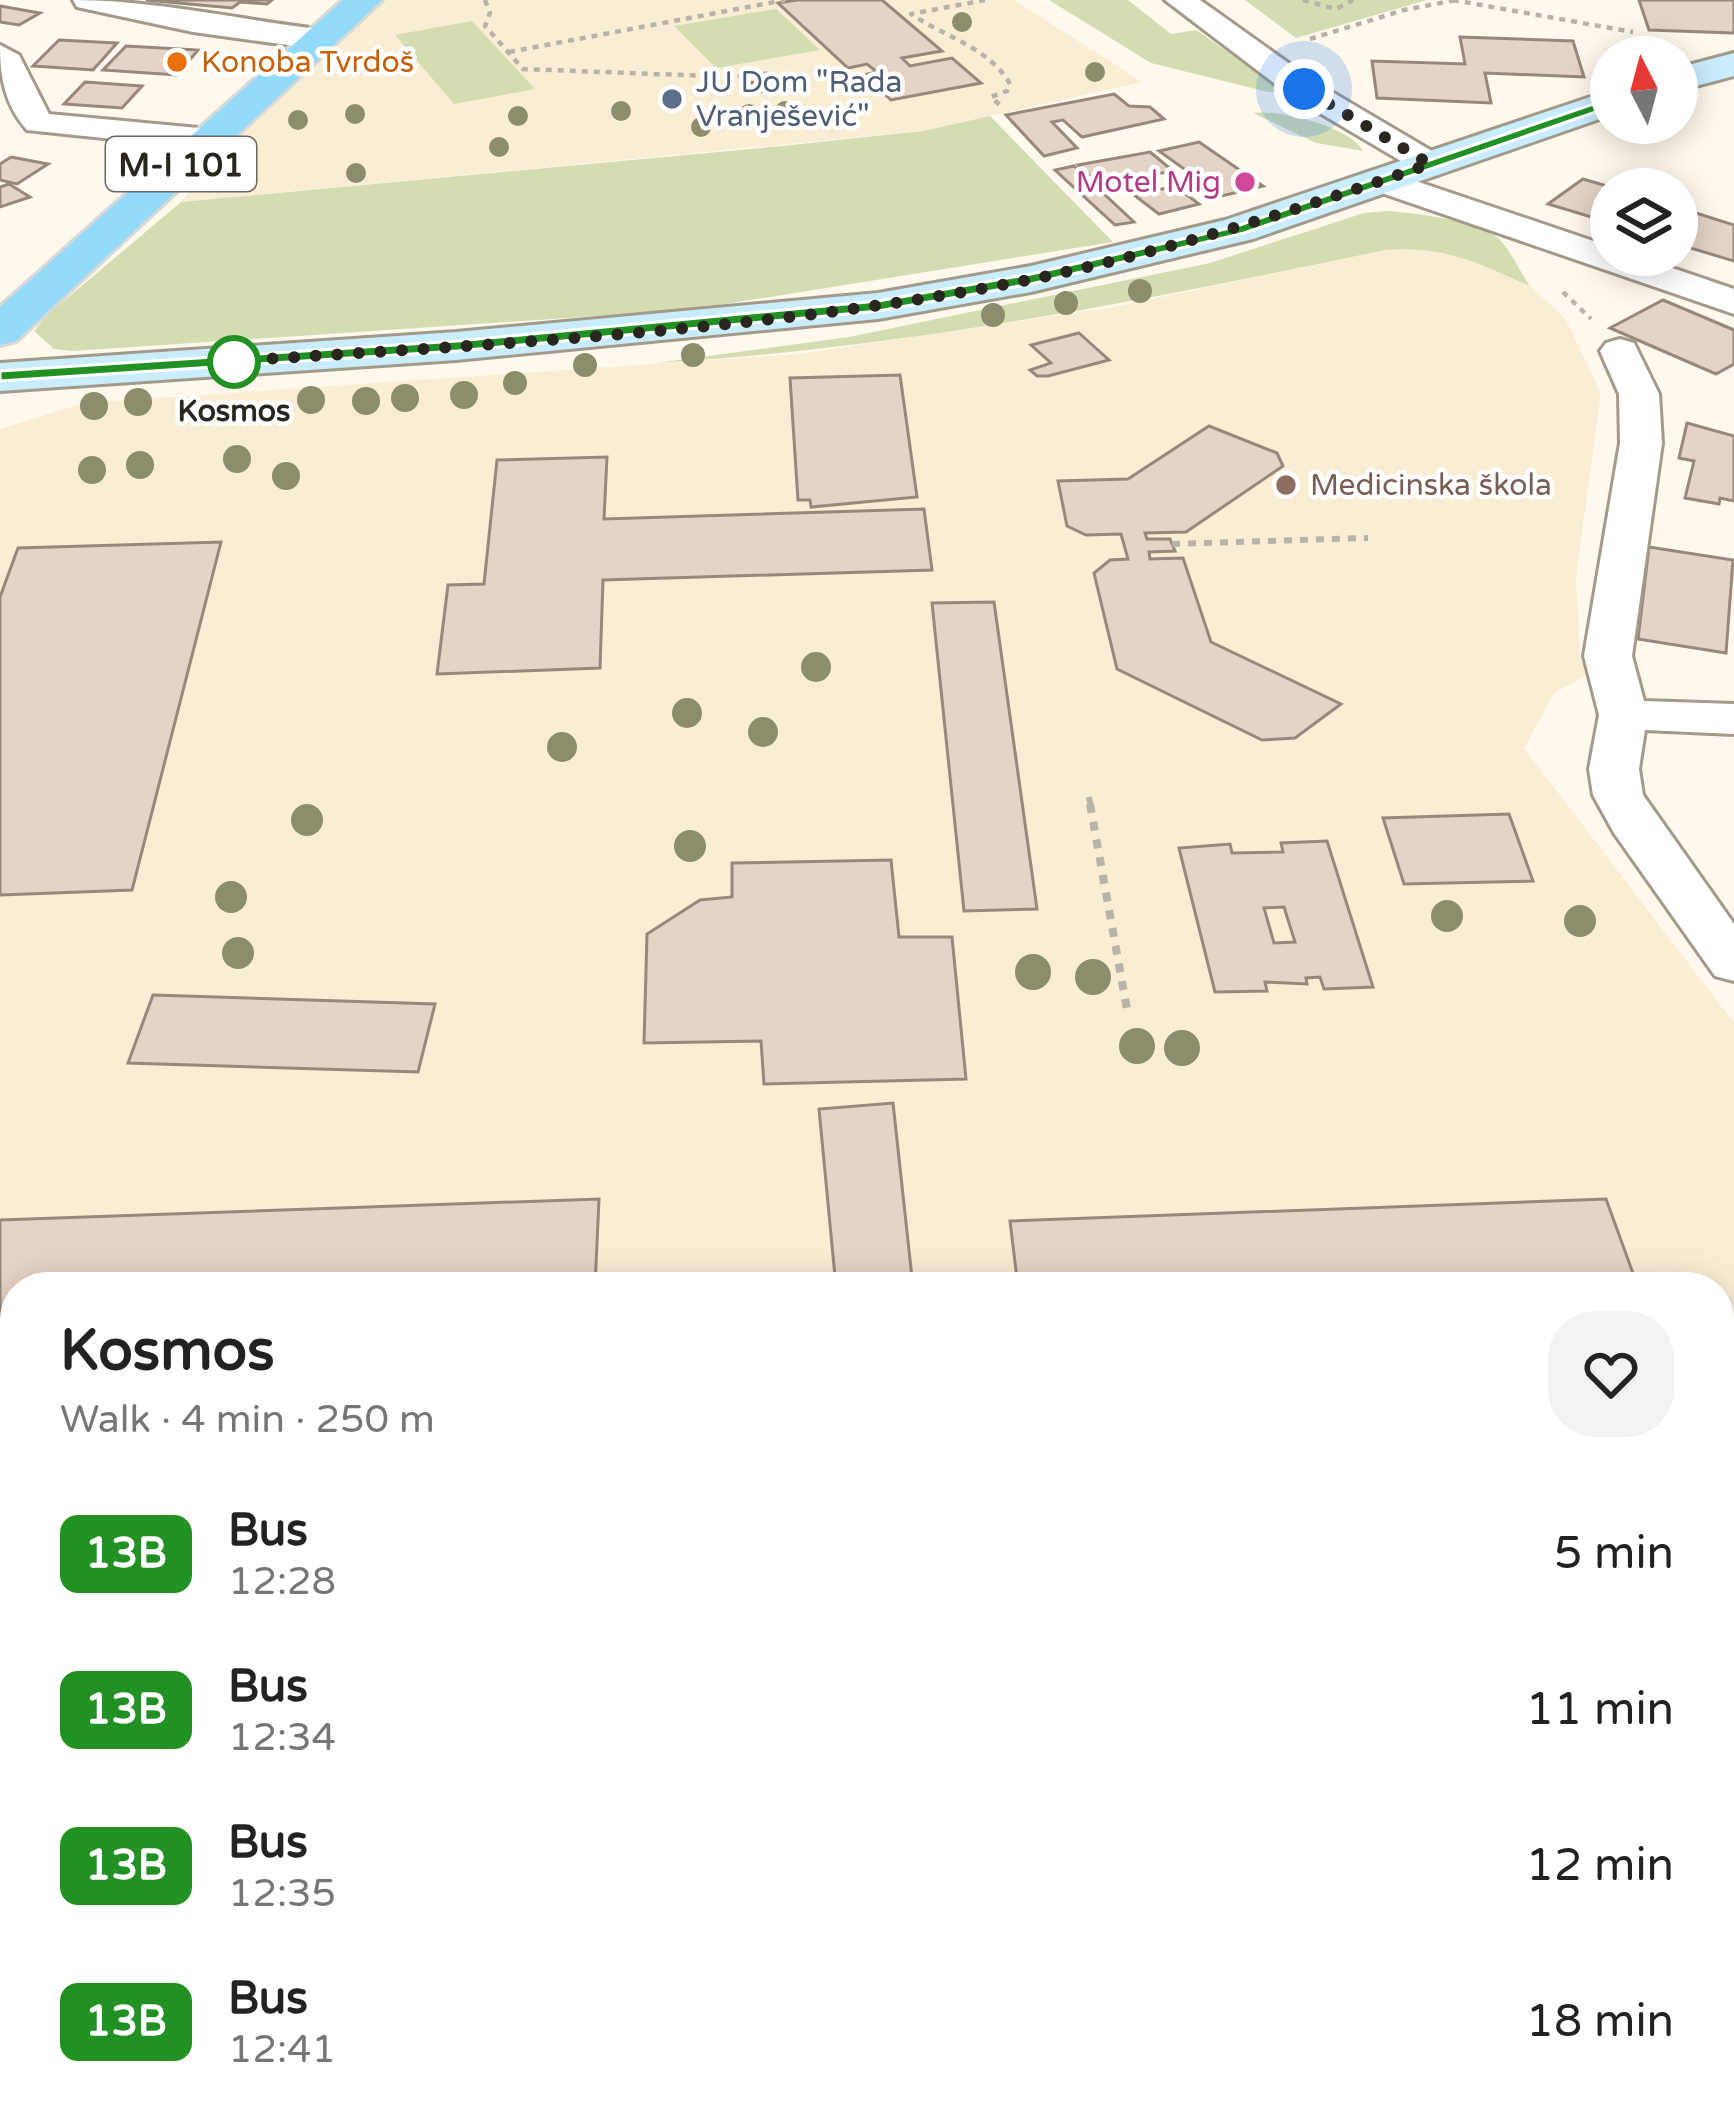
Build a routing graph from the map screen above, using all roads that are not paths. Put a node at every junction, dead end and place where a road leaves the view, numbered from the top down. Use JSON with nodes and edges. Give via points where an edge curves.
{"nodes":[{"id":1,"x":88,"y":0,"type":"edge"},
{"id":2,"x":364,"y":0,"type":"edge"},
{"id":3,"x":1180,"y":0,"type":"edge"},
{"id":4,"x":317,"y":39,"type":"junction"},
{"id":5,"x":0,"y":55,"type":"edge"},
{"id":6,"x":1734,"y":64,"type":"edge"},
{"id":7,"x":1698,"y":74,"type":"edge"},
{"id":8,"x":1590,"y":109,"type":"edge"},
{"id":9,"x":208,"y":139,"type":"junction"},
{"id":10,"x":1430,"y":164,"type":"junction"},
{"id":11,"x":1383,"y":181,"type":"junction"},
{"id":12,"x":1734,"y":302,"type":"edge"},
{"id":13,"x":2,"y":327,"type":"edge"},
{"id":14,"x":1620,"y":351,"type":"dead end"},
{"id":15,"x":0,"y":376,"type":"edge"},
{"id":16,"x":1623,"y":715,"type":"junction"},
{"id":17,"x":1734,"y":719,"type":"edge"},
{"id":18,"x":1734,"y":962,"type":"edge"}],
"edges":[{"from":1,"to":4,"type":"street"},
{"from":2,"to":4,"type":"main road","number":"M-I 101"},
{"from":3,"to":10,"type":"street"},
{"from":4,"to":9,"type":"main road","number":"M-I 101"},
{"from":5,"to":9,"type":"street","via":[[39,123]]},
{"from":6,"to":7,"type":"main road"},
{"from":8,"to":10,"type":"main road"},
{"from":9,"to":13,"type":"main road","number":"M-I 101"},
{"from":10,"to":11,"type":"main road"},
{"from":11,"to":12,"type":"street"},
{"from":11,"to":15,"type":"main road","via":[[1178,246],[878,306],[457,346]]},
{"from":14,"to":16,"type":"street","via":[[1639,394],[1641,442],[1608,656]]},
{"from":16,"to":17,"type":"street"},
{"from":16,"to":18,"type":"street","via":[[1614,770],[1620,799]]}]}
